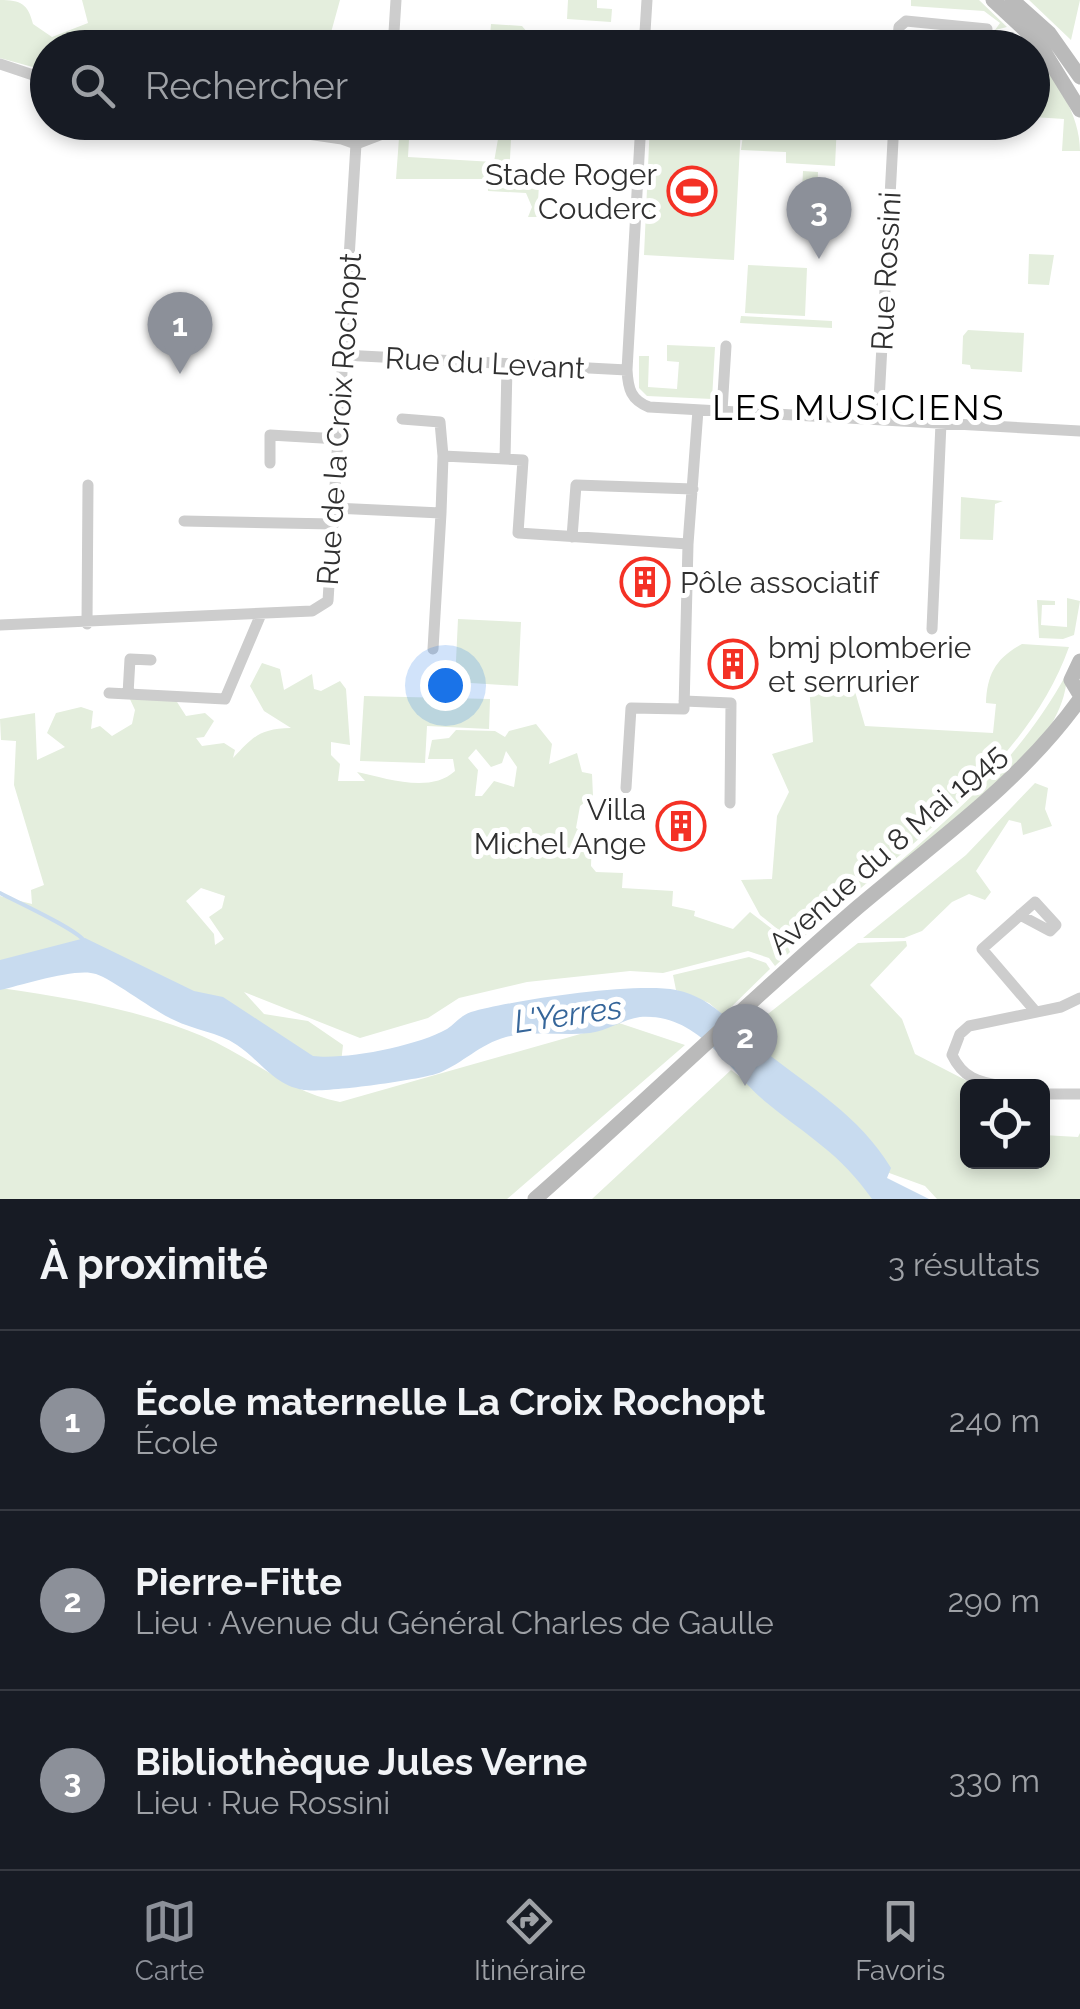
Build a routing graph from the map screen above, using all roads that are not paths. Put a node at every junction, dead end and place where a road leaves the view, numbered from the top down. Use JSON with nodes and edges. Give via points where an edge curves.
{"nodes":[{"id":1,"x":396,"y":0,"type":"edge"},
{"id":2,"x":647,"y":0,"type":"edge"},
{"id":3,"x":994,"y":0,"type":"edge"},
{"id":4,"x":1012,"y":0,"type":"edge"},
{"id":5,"x":988,"y":29,"type":"dead end"},
{"id":6,"x":394,"y":30,"type":"edge"},
{"id":7,"x":646,"y":30,"type":"edge"},
{"id":8,"x":899,"y":30,"type":"edge"},
{"id":9,"x":1025,"y":30,"type":"edge"},
{"id":10,"x":1045,"y":30,"type":"edge"},
{"id":11,"x":1050,"y":35,"type":"edge"},
{"id":12,"x":1050,"y":61,"type":"edge"},
{"id":13,"x":0,"y":64,"type":"edge"},
{"id":14,"x":30,"y":74,"type":"edge"},
{"id":15,"x":1080,"y":77,"type":"edge"},
{"id":16,"x":1080,"y":110,"type":"edge"},
{"id":17,"x":347,"y":140,"type":"edge"},
{"id":18,"x":365,"y":140,"type":"edge"},
{"id":19,"x":640,"y":140,"type":"edge"},
{"id":20,"x":893,"y":140,"type":"edge"},
{"id":21,"x":356,"y":144,"type":"junction"},
{"id":22,"x":726,"y":346,"type":"dead end"},
{"id":23,"x":344,"y":355,"type":"junction"},
{"id":24,"x":507,"y":366,"type":"junction"},
{"id":25,"x":627,"y":370,"type":"junction"},
{"id":26,"x":698,"y":410,"type":"junction"},
{"id":27,"x":722,"y":412,"type":"junction"},
{"id":28,"x":402,"y":420,"type":"dead end"},
{"id":29,"x":878,"y":420,"type":"junction"},
{"id":30,"x":940,"y":423,"type":"junction"},
{"id":31,"x":1080,"y":431,"type":"edge"},
{"id":32,"x":338,"y":439,"type":"junction"},
{"id":33,"x":443,"y":456,"type":"junction"},
{"id":34,"x":505,"y":459,"type":"junction"},
{"id":35,"x":270,"y":464,"type":"dead end"},
{"id":36,"x":88,"y":486,"type":"dead end"},
{"id":37,"x":694,"y":488,"type":"junction"},
{"id":38,"x":334,"y":508,"type":"junction"},
{"id":39,"x":441,"y":513,"type":"junction"},
{"id":40,"x":184,"y":521,"type":"dead end"},
{"id":41,"x":334,"y":524,"type":"junction"},
{"id":42,"x":572,"y":537,"type":"junction"},
{"id":43,"x":688,"y":544,"type":"junction"},
{"id":44,"x":262,"y":614,"type":"junction"},
{"id":45,"x":87,"y":624,"type":"junction"},
{"id":46,"x":0,"y":625,"type":"edge"},
{"id":47,"x":932,"y":630,"type":"dead end"},
{"id":48,"x":433,"y":649,"type":"dead end"},
{"id":49,"x":151,"y":660,"type":"dead end"},
{"id":50,"x":1080,"y":661,"type":"edge"},
{"id":51,"x":109,"y":693,"type":"dead end"},
{"id":52,"x":128,"y":694,"type":"junction"},
{"id":53,"x":1080,"y":697,"type":"edge"},
{"id":54,"x":684,"y":705,"type":"junction"},
{"id":55,"x":626,"y":788,"type":"dead end"},
{"id":56,"x":730,"y":803,"type":"dead end"},
{"id":57,"x":1020,"y":915,"type":"dead end"},
{"id":58,"x":1080,"y":998,"type":"edge"},
{"id":59,"x":1036,"y":1012,"type":"junction"},
{"id":60,"x":973,"y":1079,"type":"edge"},
{"id":61,"x":1050,"y":1094,"type":"edge"},
{"id":62,"x":1080,"y":1094,"type":"edge"},
{"id":63,"x":535,"y":1199,"type":"edge"}],
"edges":[{"from":1,"to":6,"type":"street"},
{"from":2,"to":7,"type":"street"},
{"from":3,"to":9,"type":"main road"},
{"from":4,"to":10,"type":"main road"},
{"from":5,"to":8,"type":"street","via":[[906,21]]},
{"from":11,"to":15,"type":"main road"},
{"from":12,"to":16,"type":"main road"},
{"from":13,"to":14,"type":"street"},
{"from":17,"to":21,"type":"street"},
{"from":18,"to":21,"type":"street"},
{"from":19,"to":25,"type":"street"},
{"from":20,"to":29,"type":"street","name":"Rue Rossini"},
{"from":21,"to":23,"type":"street","name":"Rue de la Croix Rochopt"},
{"from":22,"to":27,"type":"street"},
{"from":23,"to":24,"type":"street","name":"Rue du Levant"},
{"from":23,"to":32,"type":"street","name":"Rue de la Croix Rochopt"},
{"from":24,"to":25,"type":"street","name":"Rue du Levant"},
{"from":24,"to":34,"type":"street","via":[[513,399]]},
{"from":25,"to":26,"type":"street","via":[[628,387],[642,405]]},
{"from":26,"to":27,"type":"street"},
{"from":26,"to":37,"type":"street"},
{"from":27,"to":29,"type":"street"},
{"from":28,"to":33,"type":"street","via":[[440,422]]},
{"from":29,"to":30,"type":"street"},
{"from":30,"to":31,"type":"street"},
{"from":30,"to":47,"type":"street"},
{"from":32,"to":35,"type":"street","via":[[270,436]]},
{"from":32,"to":38,"type":"street","name":"Rue de la Croix Rochopt"},
{"from":33,"to":34,"type":"street"},
{"from":33,"to":39,"type":"street"},
{"from":34,"to":42,"type":"street","via":[[523,460],[518,534]]},
{"from":36,"to":45,"type":"street"},
{"from":37,"to":42,"type":"street","via":[[576,485]]},
{"from":37,"to":43,"type":"street"},
{"from":38,"to":39,"type":"street"},
{"from":38,"to":41,"type":"street","name":"Rue de la Croix Rochopt"},
{"from":39,"to":48,"type":"street"},
{"from":40,"to":41,"type":"street"},
{"from":41,"to":44,"type":"street","name":"Rue de la Croix Rochopt","via":[[325,604]]},
{"from":42,"to":43,"type":"street"},
{"from":43,"to":54,"type":"street"},
{"from":44,"to":45,"type":"street","name":"Rue de la Croix Rochopt"},
{"from":44,"to":52,"type":"street","via":[[225,699]]},
{"from":45,"to":46,"type":"street","name":"Rue de la Croix Rochopt"},
{"from":49,"to":52,"type":"street","via":[[130,659]]},
{"from":50,"to":53,"type":"main road","via":[[1071,680]]},
{"from":51,"to":52,"type":"street"},
{"from":53,"to":63,"type":"main road","name":"Avenue du 8 Mai 1945","via":[[990,801],[859,907]]},
{"from":54,"to":55,"type":"street","via":[[630,708]]},
{"from":54,"to":56,"type":"street","via":[[731,704]]},
{"from":57,"to":59,"type":"street","via":[[982,949]]},
{"from":58,"to":59,"type":"street"},
{"from":59,"to":60,"type":"street","via":[[969,1026],[952,1055]]},
{"from":61,"to":62,"type":"street"}]}
